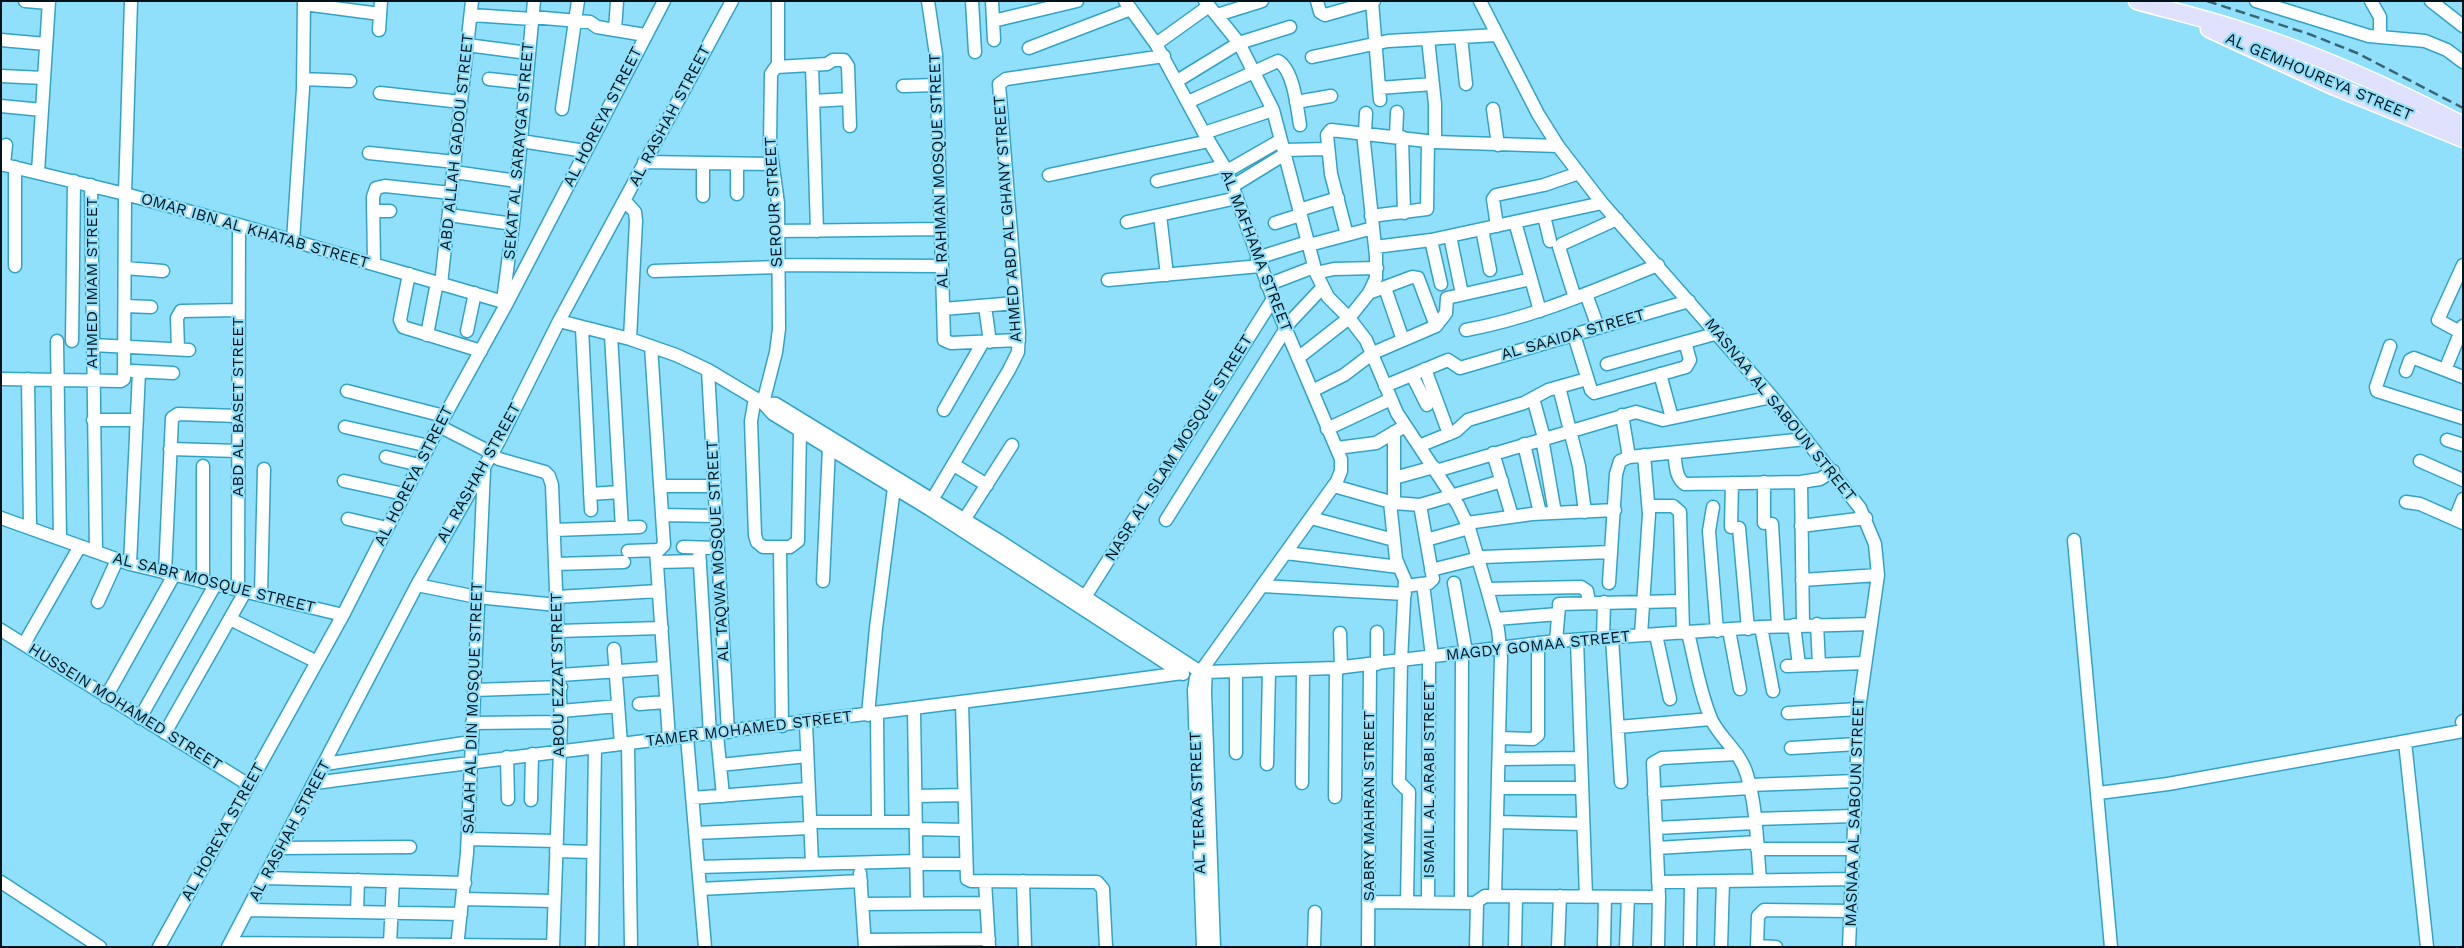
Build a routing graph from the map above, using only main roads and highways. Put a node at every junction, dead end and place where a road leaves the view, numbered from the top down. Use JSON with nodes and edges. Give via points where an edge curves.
{"nodes":[{"id":1,"x":2136,"y":1,"type":"edge"},
{"id":2,"x":2177,"y":7,"type":"edge"},
{"id":3,"x":2463,"y":125,"type":"edge"},
{"id":4,"x":2463,"y":138,"type":"edge"}],
"edges":[{"from":1,"to":2,"type":"main road","name":"AL GEMHOUREYA STREET"},
{"from":2,"to":3,"type":"main road","name":"AL GEMHOUREYA STREET","via":[[2309,55]]},
{"from":2,"to":4,"type":"main road","name":"AL GEMHOUREYA STREET","via":[[2305,73]]}]}
